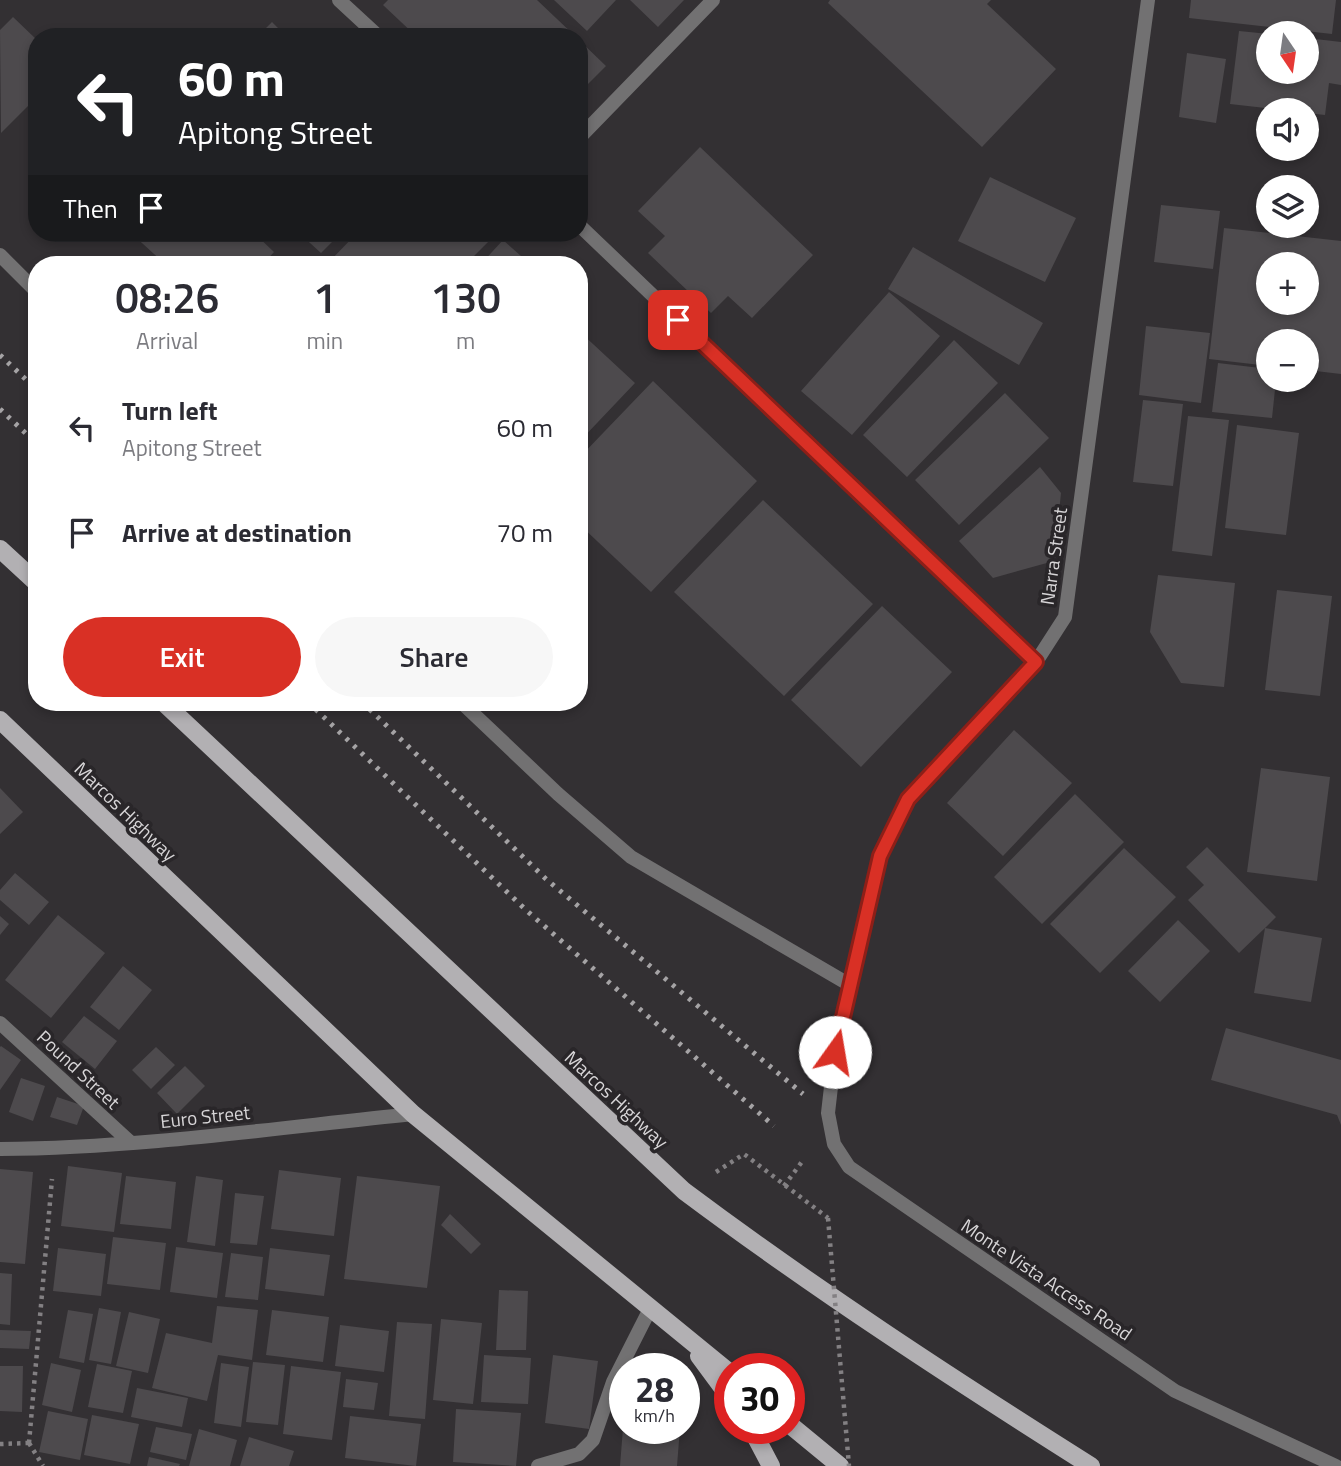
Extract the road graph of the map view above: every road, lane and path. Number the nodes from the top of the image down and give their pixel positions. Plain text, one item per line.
1 (339, 0) edge
2 (713, 0) edge
3 (1148, 0) edge
4 (369, 28) edge
5 (588, 129) edge
6 (588, 234) edge
7 (0, 255) edge
8 (28, 283) edge
9 (0, 549) edge
10 (28, 575) edge
11 (1036, 662) junction
12 (173, 711) edge
13 (470, 711) edge
14 (0, 720) edge
15 (850, 985) junction
16 (0, 1023) edge
17 (835, 1052) joint
18 (413, 1114) junction
19 (131, 1143) junction
20 (0, 1149) edge
21 (54, 1149) junction
22 (744, 1154) dead end
23 (651, 1307) junction
24 (680, 1331) junction
25 (714, 1360) edge
26 (714, 1377) edge
27 (805, 1437) edge
28 (29, 1443) junction
29 (0, 1444) edge
30 (759, 1444) edge
31 (43, 1466) edge
32 (538, 1466) edge
33 (771, 1466) edge
34 (840, 1466) edge
35 (849, 1466) edge
36 (1091, 1466) edge
37 (1336, 1466) edge

1 - 4 street
2 - 5 street
3 - 11 street, Narra Street
6 - 11 street
7 - 8 street
9 - 10 main road
11 - 15 street, Narra Street
12 - 36 main road, Marcos Highway
13 - 15 street
14 - 18 main road, Marcos Highway
15 - 17 street, Narra Street
16 - 19 street, Pound Street
17 - 37 street, Monte Vista Access Road, bridge
18 - 19 street, Euro Street
18 - 23 main road, Marcos Highway
19 - 21 street, Euro Street
20 - 21 street, Euro Street
21 - 28 path
22 - 35 path, bridge
23 - 24 main road, Marcos Highway
23 - 32 street
24 - 25 main road, Marcos Highway
24 - 26 main road
27 - 34 main road
28 - 29 path
28 - 31 path
30 - 33 main road

